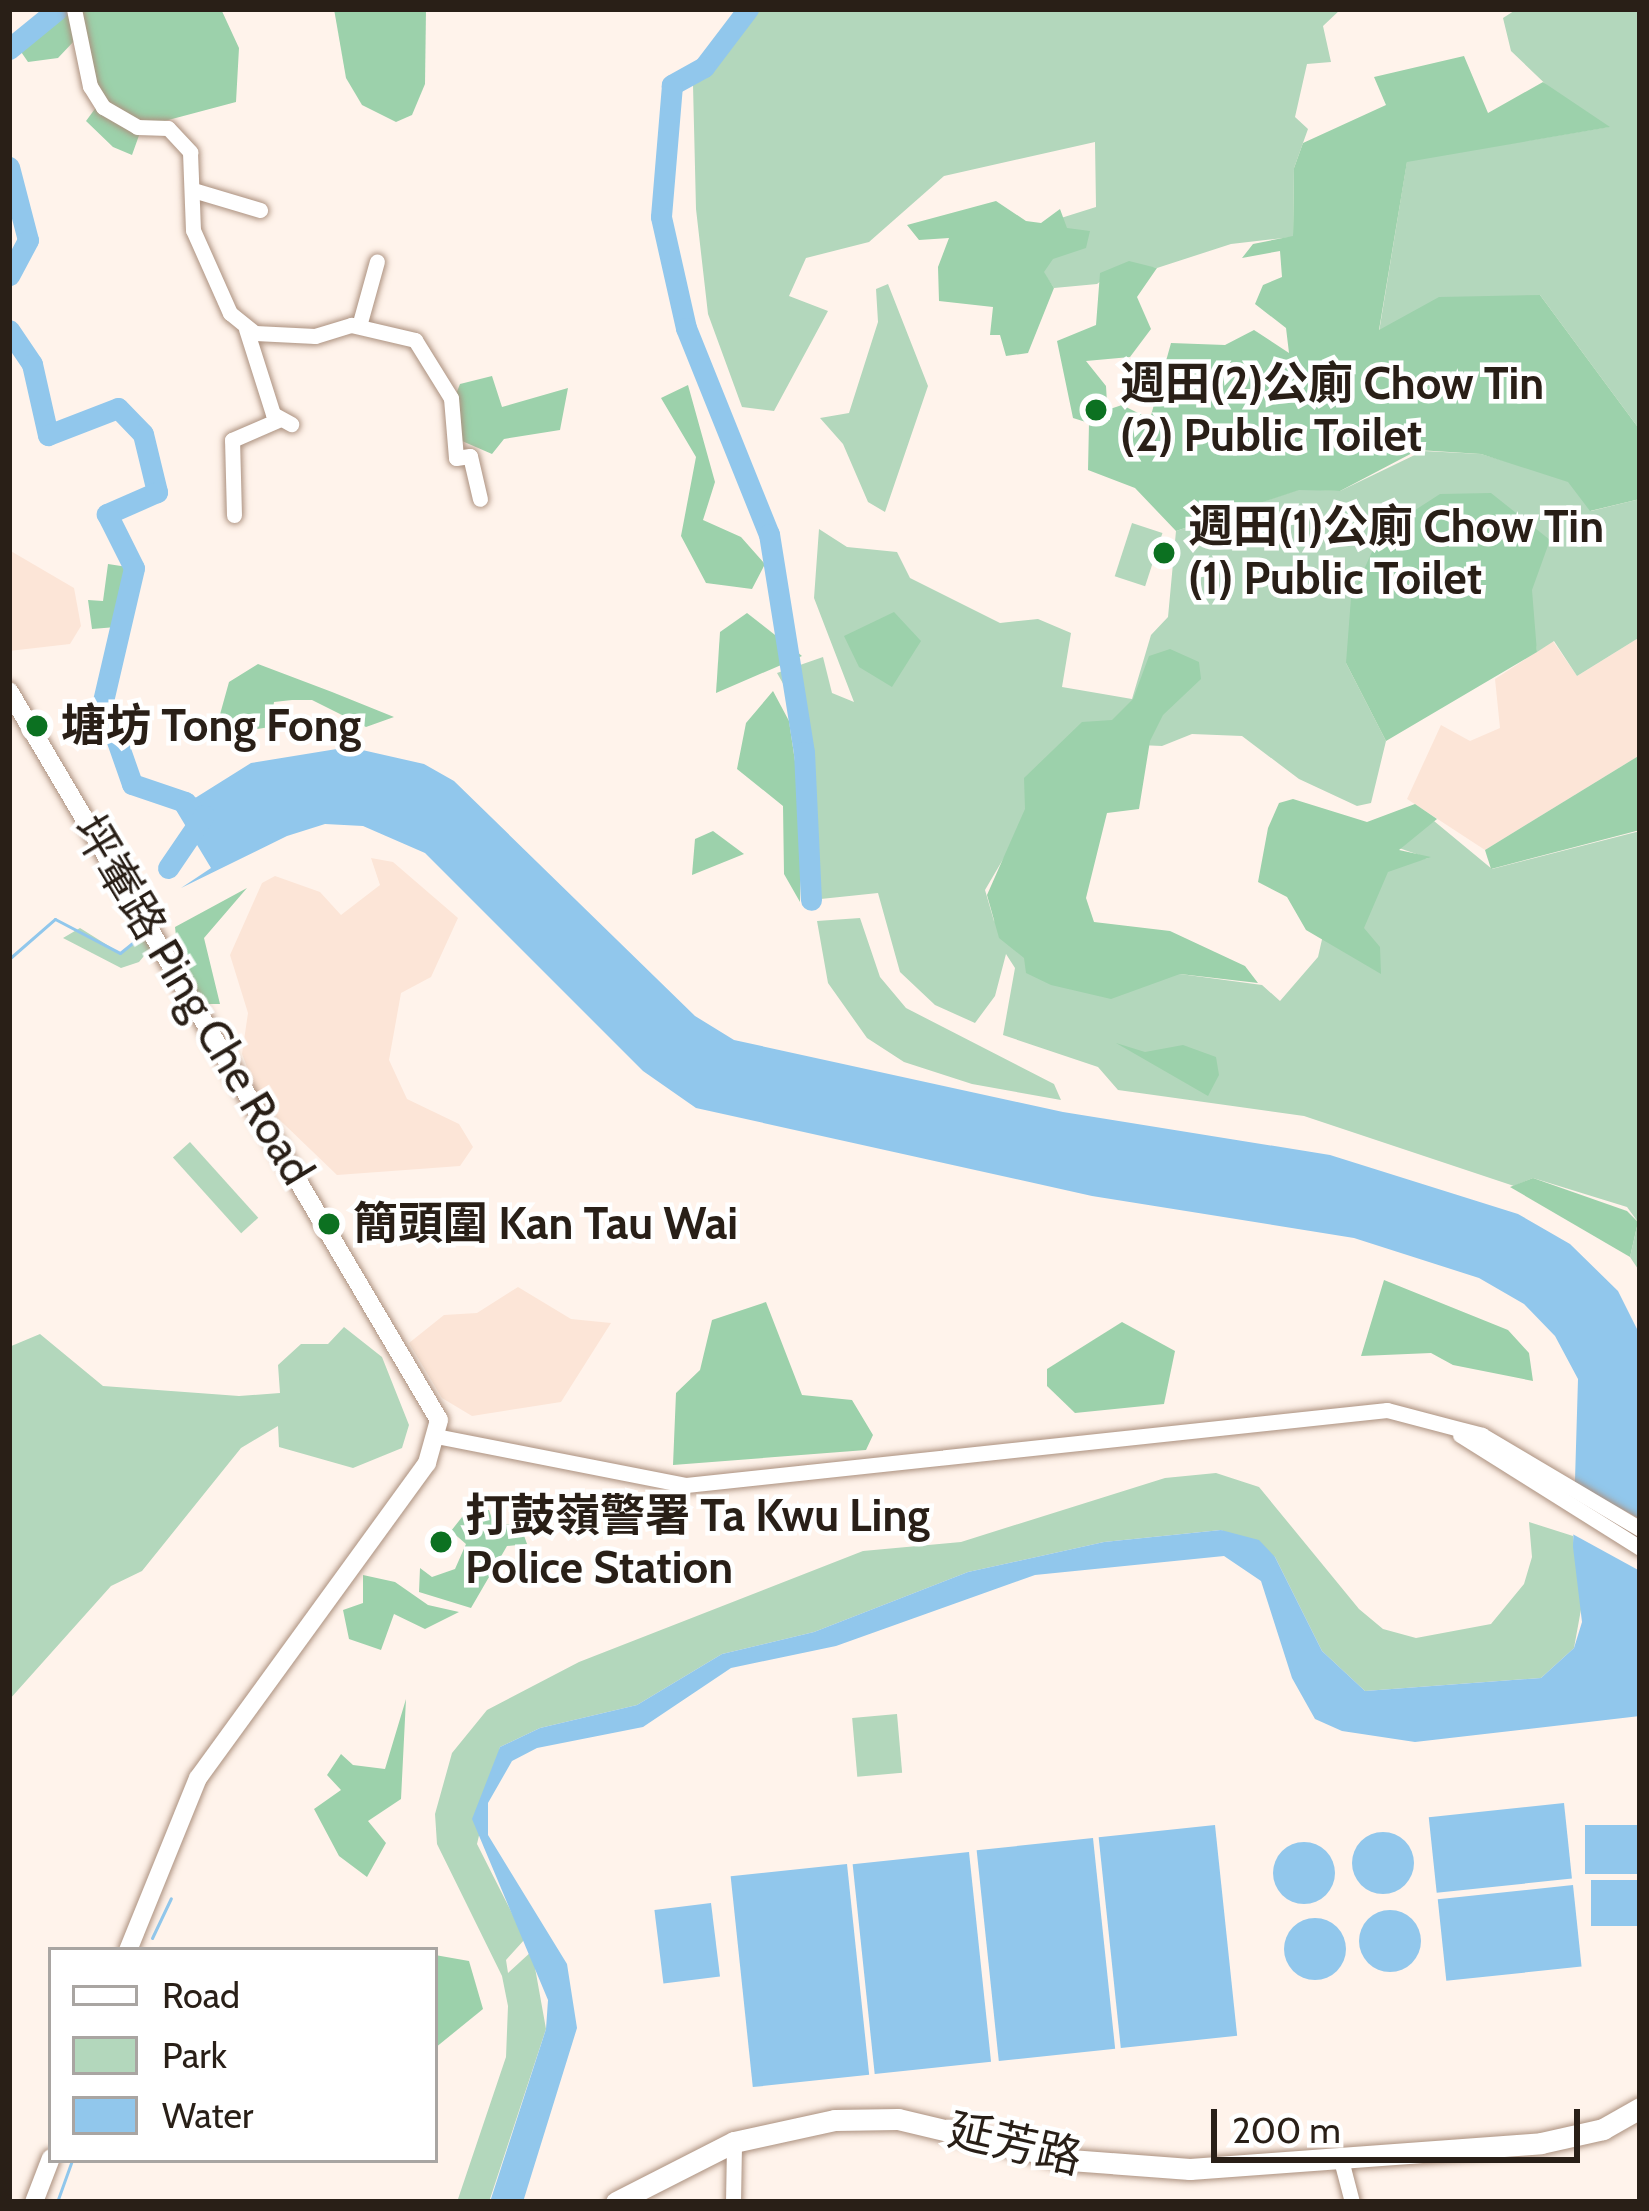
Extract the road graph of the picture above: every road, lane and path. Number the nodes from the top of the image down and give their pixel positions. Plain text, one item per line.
1 (74, 9) edge
2 (193, 190) junction
3 (260, 210) dead end
4 (377, 261) dead end
5 (359, 326) junction
6 (246, 329) junction
7 (480, 499) dead end
8 (234, 515) dead end
9 (9, 691) edge
10 (441, 1437) junction
11 (1565, 1496) junction
12 (1640, 1529) edge
13 (1640, 1548) edge
14 (129, 1947) edge
15 (1640, 2108) edge
16 (734, 2142) junction
17 (1341, 2160) junction
18 (49, 2163) edge
19 (34, 2202) edge
20 (616, 2202) edge
21 (733, 2202) edge
22 (1352, 2202) edge

1 - 2 street
2 - 3 street
2 - 6 street
4 - 5 street
5 - 6 street
5 - 7 street
6 - 8 street
9 - 10 street, 坪輋路 Ping Che Road
10 - 11 street
10 - 14 street
11 - 12 street
11 - 13 street
15 - 17 main road, 延芳路
16 - 17 main road, 延芳路
16 - 20 main road, 延芳路
16 - 21 street
17 - 22 street
18 - 19 street

